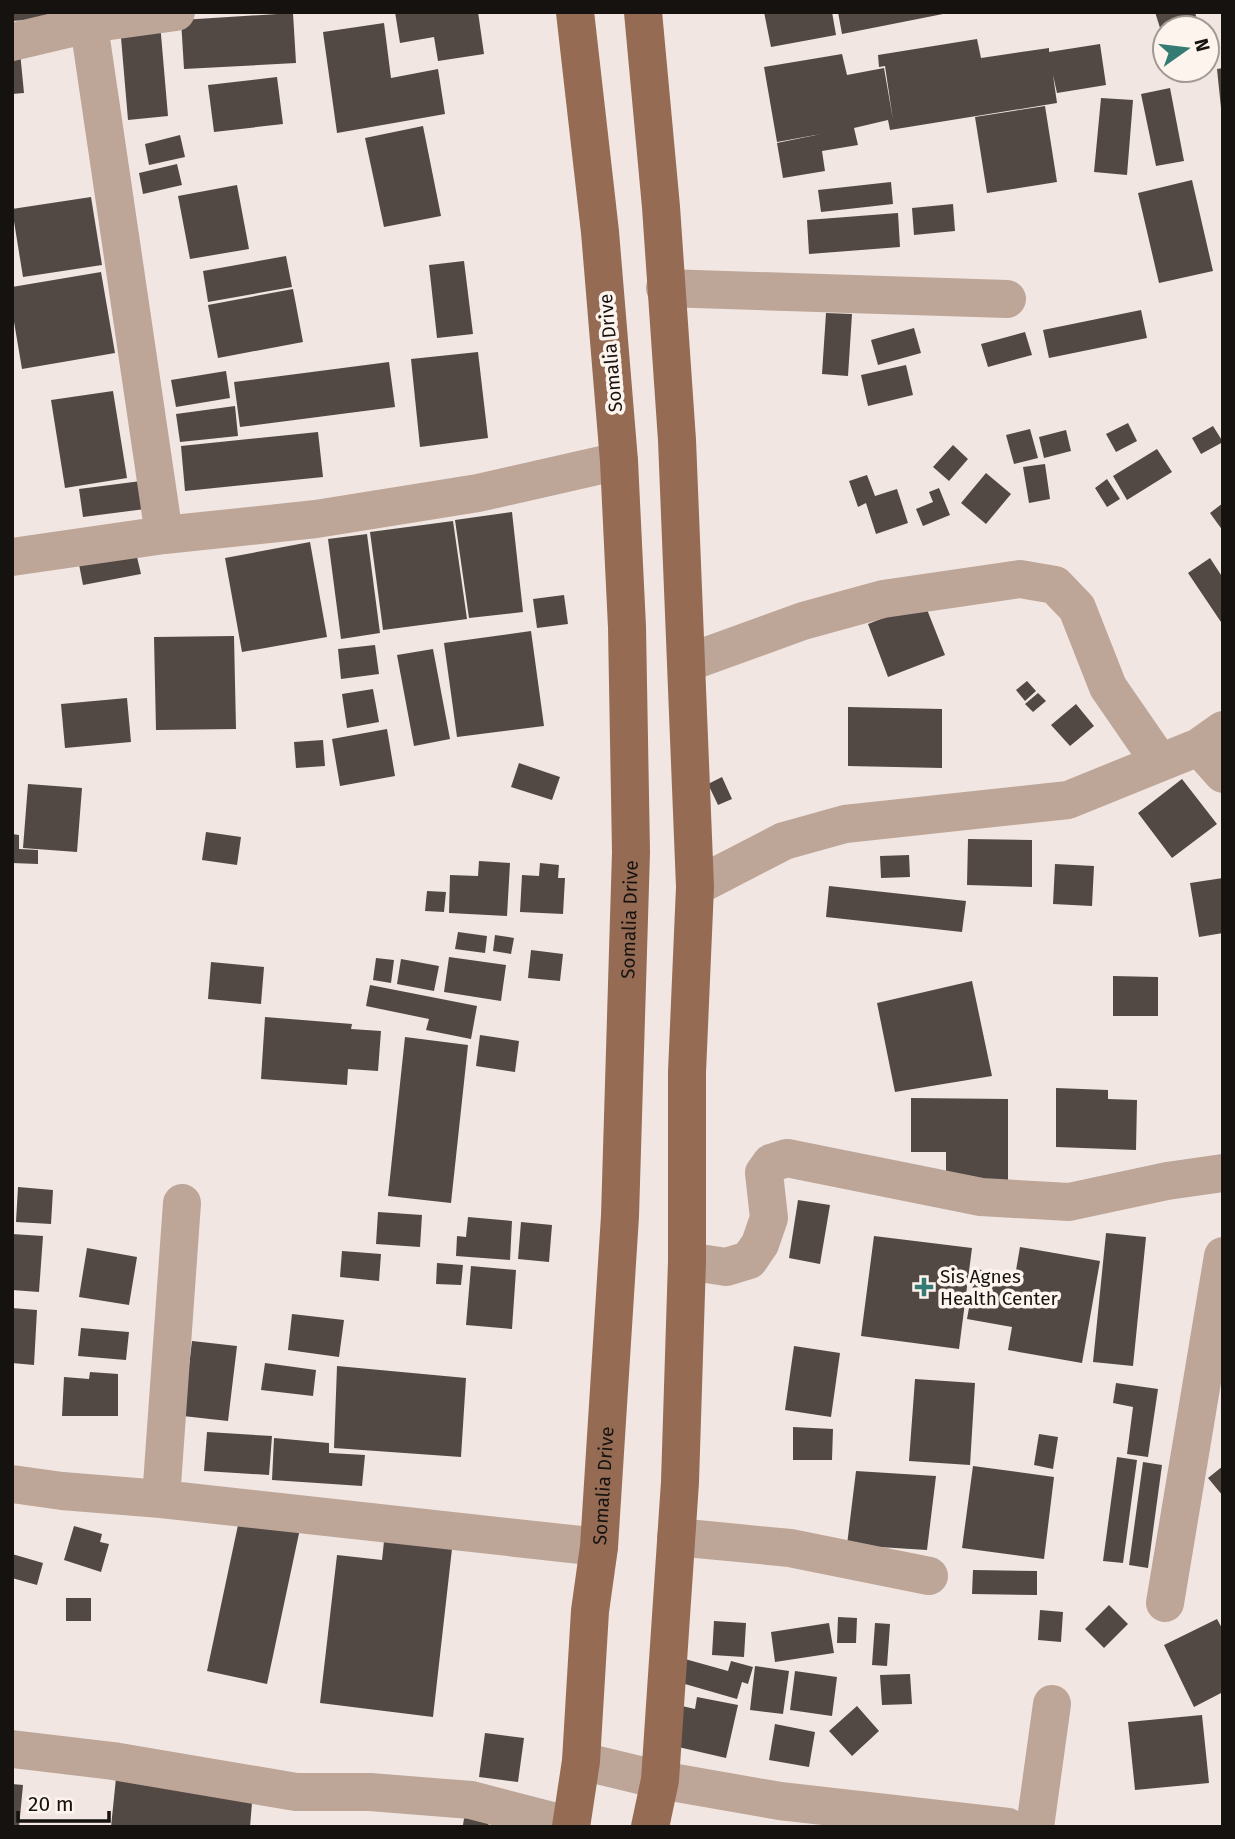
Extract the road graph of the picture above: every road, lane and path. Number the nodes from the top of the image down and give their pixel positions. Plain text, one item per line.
1 (176, 12) edge
2 (575, 12) edge
3 (643, 12) edge
4 (88, 18) edge
5 (12, 42) edge
6 (665, 288) junction
7 (1007, 299) dead end
8 (619, 461) junction
9 (164, 535) junction
10 (12, 557) edge
11 (687, 663) junction
12 (1215, 751) edge
13 (1159, 761) junction
14 (695, 887) junction
15 (1223, 1172) edge
16 (182, 1203) dead end
17 (1223, 1256) edge
18 (687, 1261) junction
19 (12, 1484) edge
20 (161, 1499) junction
21 (677, 1538) junction
22 (598, 1547) junction
23 (929, 1576) dead end
24 (1165, 1603) dead end
25 (1052, 1704) dead end
26 (12, 1749) edge
27 (581, 1761) junction
28 (660, 1780) junction
29 (571, 1827) edge
30 (650, 1827) edge
31 (1007, 1827) edge
32 (1035, 1827) edge

1 - 4 street
2 - 8 main road, Somalia Drive
3 - 6 main road
4 - 5 street
4 - 9 street
6 - 7 street
6 - 11 main road
8 - 9 street
8 - 22 main road, Somalia Drive
9 - 10 street
11 - 13 street
11 - 14 main road
12 - 13 street
13 - 14 street
14 - 18 main road
15 - 18 street
16 - 20 street
17 - 24 street
18 - 21 main road
19 - 20 street
20 - 22 street
21 - 23 street
21 - 28 main road
22 - 27 main road, Somalia Drive
25 - 32 street
26 - 29 street
27 - 28 street
27 - 29 main road, Somalia Drive
28 - 30 main road
28 - 31 street

